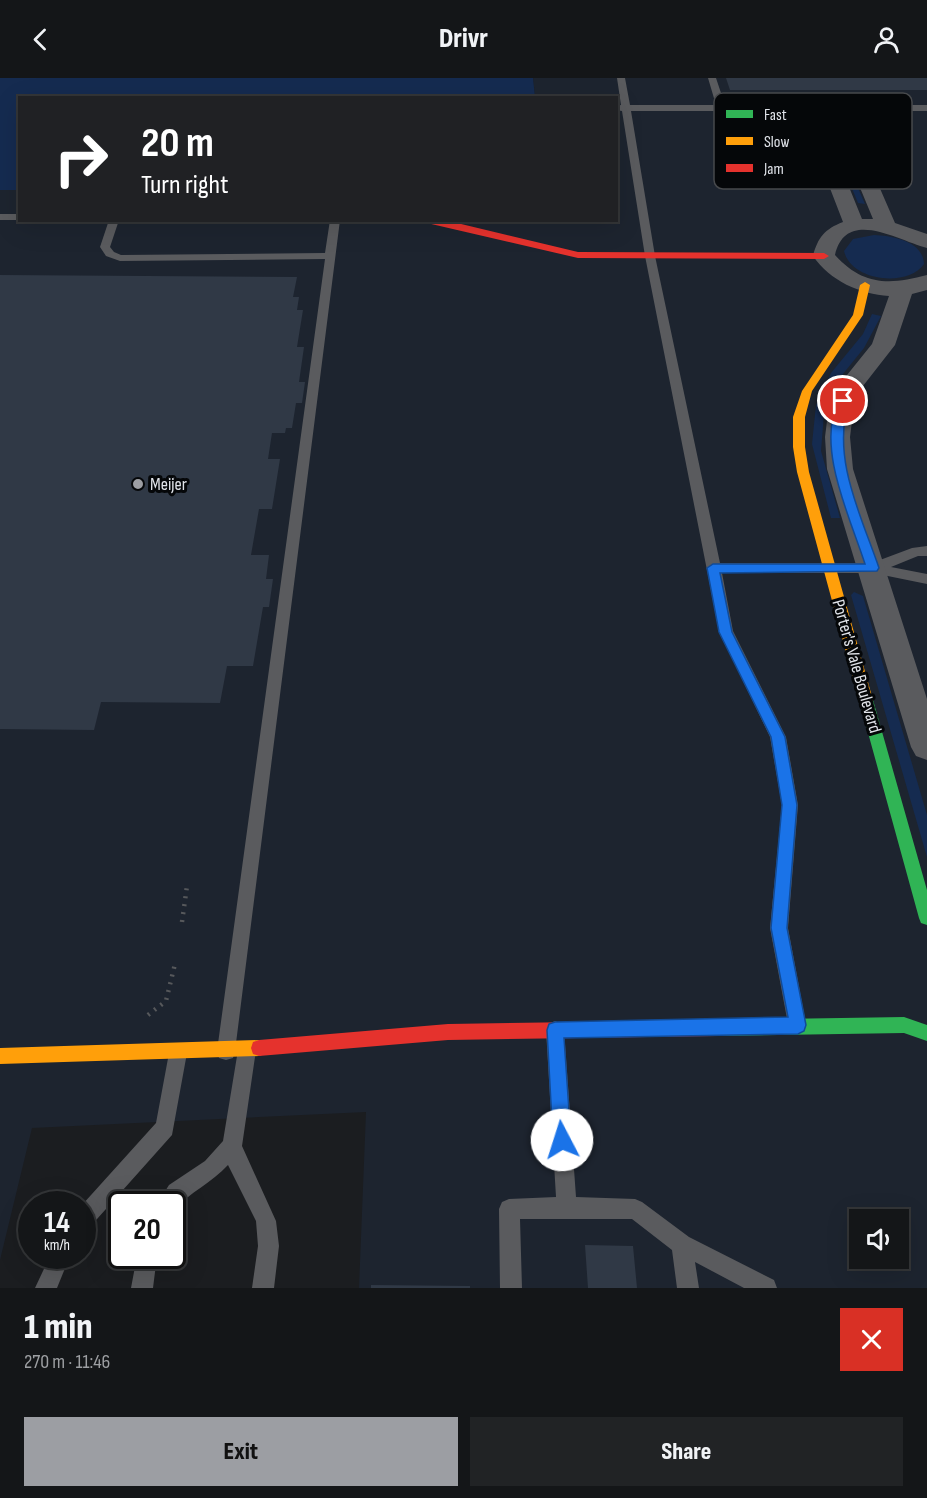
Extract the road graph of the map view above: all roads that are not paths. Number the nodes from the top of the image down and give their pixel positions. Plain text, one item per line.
1 (621, 78) edge
2 (712, 78) edge
3 (716, 93) edge
4 (621, 108) edge
5 (714, 108) edge
6 (840, 189) edge
7 (870, 189) edge
8 (0, 217) edge
9 (18, 217) edge
10 (113, 222) edge
11 (335, 222) edge
12 (431, 222) edge
13 (855, 226) junction
14 (886, 226) junction
15 (927, 242) edge
16 (330, 255) junction
17 (650, 256) junction
18 (824, 256) junction
19 (927, 282) edge
20 (865, 285) junction
21 (902, 288) junction
22 (927, 551) edge
23 (713, 568) junction
24 (830, 568) junction
25 (873, 568) junction
26 (927, 579) edge
27 (927, 747) edge
28 (927, 918) edge
29 (798, 1025) junction
30 (555, 1030) junction
31 (927, 1033) edge
32 (248, 1049) junction
33 (226, 1051) junction
34 (178, 1053) junction
35 (0, 1056) edge
36 (232, 1146) junction
37 (178, 1191) edge
38 (96, 1205) edge
39 (567, 1207) junction
40 (682, 1244) junction
41 (54, 1269) edge
42 (145, 1269) edge
43 (46, 1288) edge
44 (142, 1288) edge
45 (263, 1288) edge
46 (511, 1288) edge
47 (688, 1288) edge
48 (766, 1288) edge

1 - 4 lane
2 - 3 lane
4 - 5 lane
4 - 17 lane
6 - 13 street
7 - 14 street
8 - 9 lane
10 - 16 lane
11 - 16 lane
12 - 17 street
13 - 14 street
13 - 18 street
14 - 15 street
16 - 33 lane
17 - 18 street
17 - 23 lane
18 - 20 street
19 - 21 street
20 - 21 street
20 - 24 street, Porter's Vale Boulevard
21 - 25 street
22 - 25 lane
23 - 24 lane
23 - 29 lane
24 - 25 lane
24 - 28 street, Porter's Vale Boulevard
25 - 26 lane
25 - 27 street
29 - 30 street
29 - 31 street
30 - 32 street
30 - 39 lane
32 - 33 street
32 - 36 lane
33 - 34 street
34 - 35 street
34 - 38 lane
36 - 37 lane
36 - 45 lane
39 - 40 lane
39 - 46 lane
40 - 47 lane
40 - 48 lane
41 - 43 lane
42 - 44 lane

